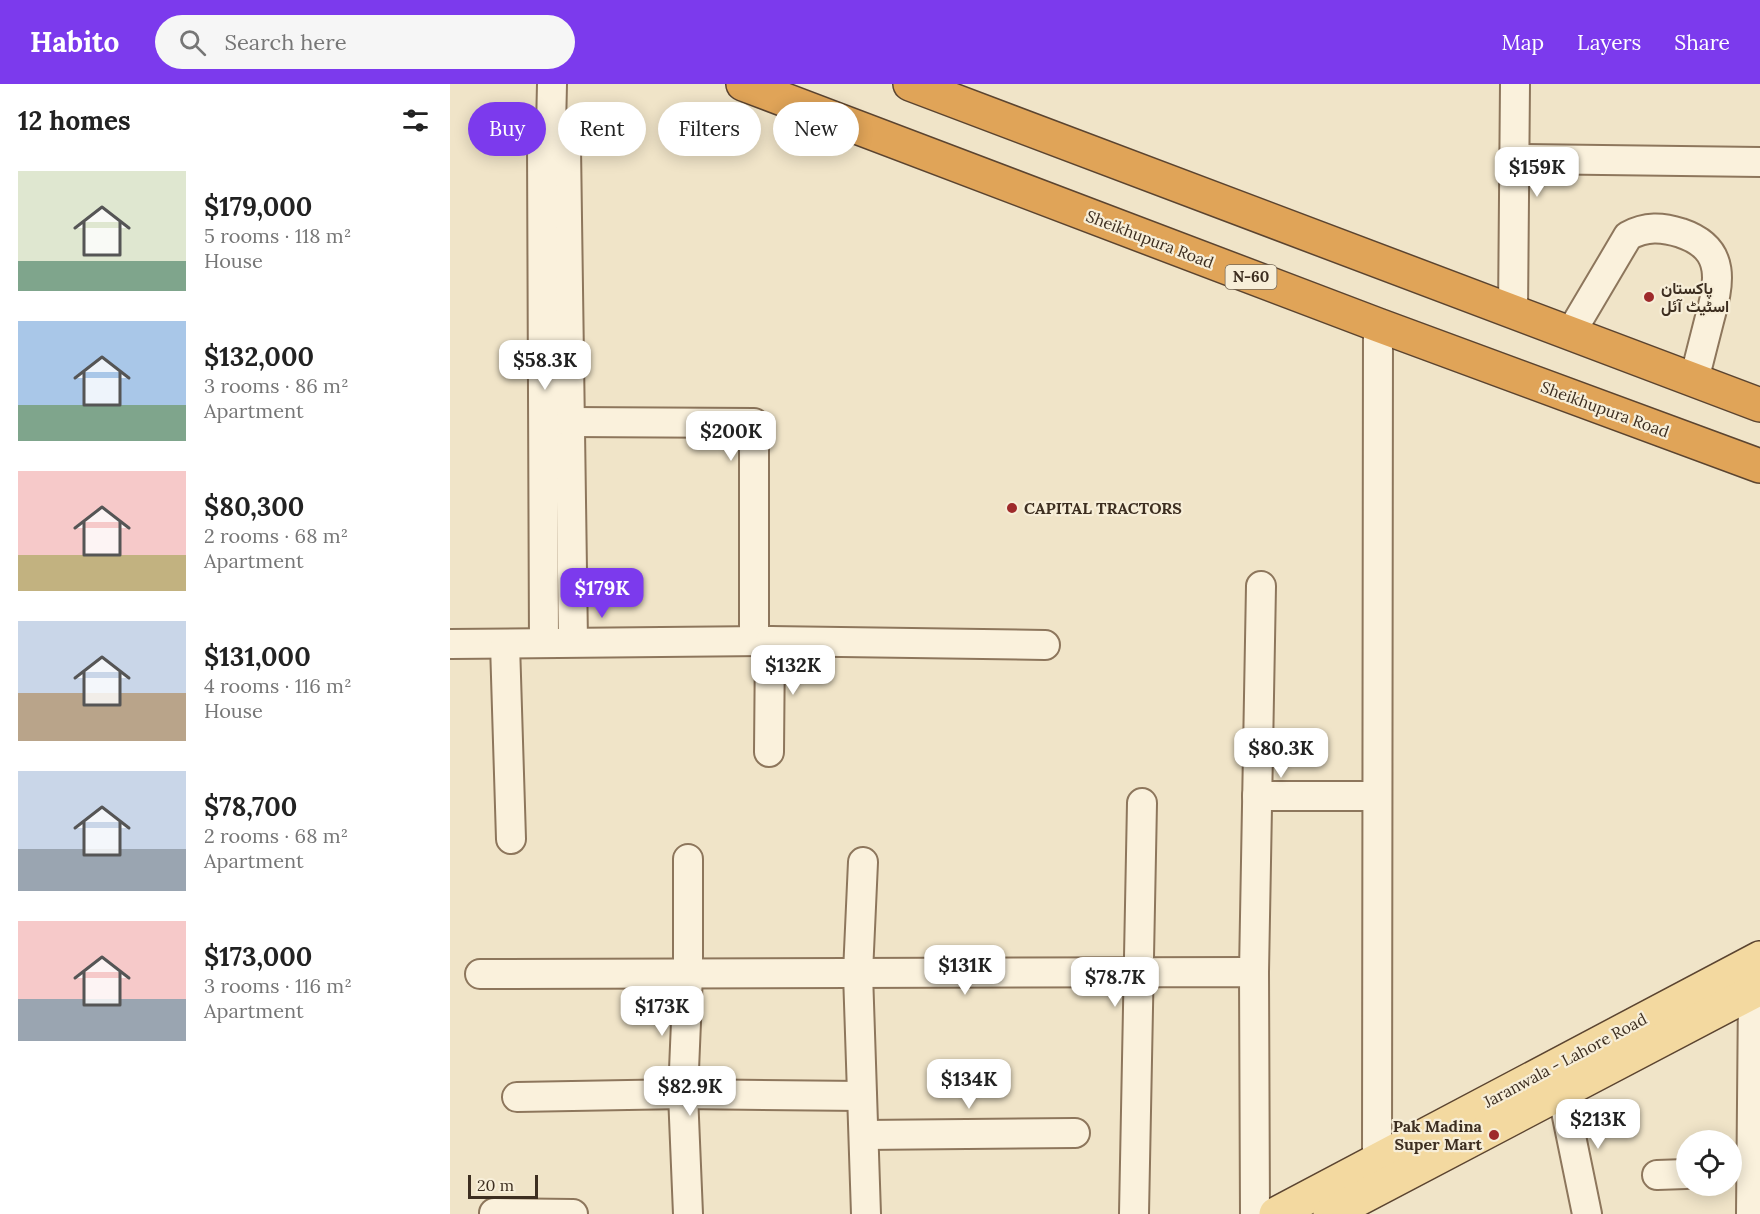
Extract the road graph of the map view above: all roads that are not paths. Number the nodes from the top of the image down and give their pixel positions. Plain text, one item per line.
1 (552, 84) edge
2 (743, 84) edge
3 (910, 84) edge
4 (1515, 84) edge
5 (940, 90) edge
6 (1514, 159) junction
7 (1760, 162) edge
8 (1513, 312) junction
9 (555, 322) junction
10 (1378, 325) junction
11 (1570, 334) junction
12 (1694, 380) junction
13 (1760, 405) edge
14 (569, 422) junction
15 (1760, 466) edge
16 (557, 479) junction
17 (1261, 586) dead end
18 (762, 641) junction
19 (573, 642) junction
20 (544, 643) junction
21 (450, 644) edge
22 (505, 644) junction
23 (1045, 645) dead end
24 (769, 752) dead end
25 (1257, 796) junction
26 (1377, 796) junction
27 (1142, 803) dead end
28 (511, 839) dead end
29 (688, 859) dead end
30 (863, 862) dead end
31 (1760, 958) edge
32 (1139, 972) junction
33 (1254, 972) junction
34 (858, 973) junction
35 (480, 974) dead end
36 (688, 974) junction
37 (1756, 990) edge
38 (1655, 1027) junction
39 (1562, 1092) junction
40 (683, 1094) junction
41 (862, 1096) junction
42 (517, 1097) dead end
43 (1075, 1132) dead end
44 (864, 1135) junction
45 (1377, 1161) junction
46 (1747, 1170) edge
47 (1676, 1174) edge
48 (1657, 1175) dead end
49 (1341, 1199) edge
50 (494, 1213) edge
51 (573, 1214) edge
52 (688, 1214) edge
53 (866, 1214) edge
54 (1134, 1214) edge
55 (1255, 1214) edge
56 (1276, 1214) edge
57 (1587, 1214) edge
58 (1751, 1214) edge

1 - 9 street
2 - 10 highway, Sheikhupura Road / N-60
3 - 5 highway
4 - 6 street
5 - 8 highway
6 - 7 street
6 - 8 street
8 - 11 highway
9 - 14 street
9 - 16 street
10 - 15 highway, Sheikhupura Road / N-60
10 - 26 street
11 - 12 highway
11 - 12 street
12 - 13 highway
14 - 16 street
14 - 18 street
16 - 19 street
16 - 20 street
17 - 25 street
18 - 19 street
18 - 23 street
18 - 24 street
19 - 20 street
20 - 22 street
21 - 22 street
22 - 28 street
25 - 26 street
25 - 33 street
26 - 45 street
27 - 32 street
29 - 36 street
30 - 34 street
31 - 38 main road, Jaranwala - Lahore Road
32 - 33 street
32 - 34 street
32 - 54 street
33 - 55 street
34 - 36 street
34 - 41 street
35 - 36 street
36 - 40 street
37 - 38 main road, Jaranwala - Lahore Road
37 - 46 street
38 - 39 main road, Jaranwala - Lahore Road
38 - 45 main road, Jaranwala - Lahore Road
39 - 49 main road, Jaranwala - Lahore Road
39 - 57 street
40 - 41 street
40 - 42 street
40 - 52 street
41 - 44 street
43 - 44 street
44 - 53 street
45 - 49 main road, Jaranwala - Lahore Road
46 - 58 street
47 - 48 street
49 - 56 main road, Jaranwala - Lahore Road
50 - 51 street

